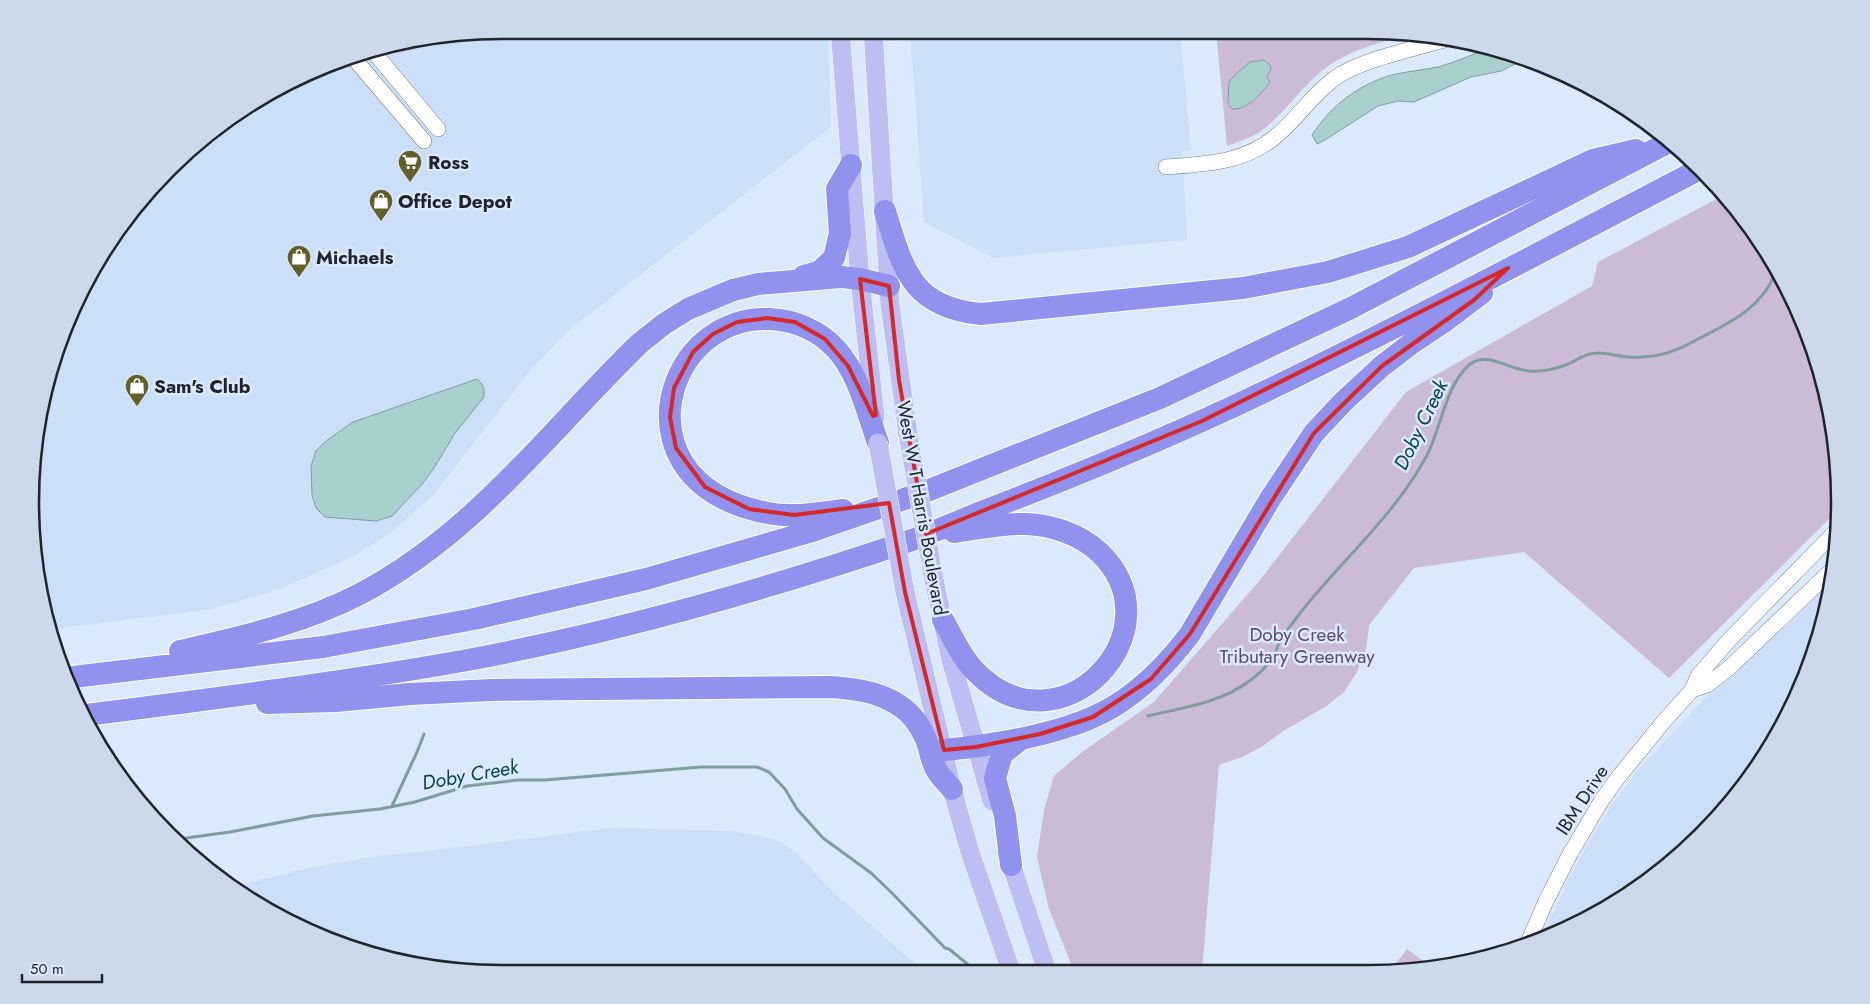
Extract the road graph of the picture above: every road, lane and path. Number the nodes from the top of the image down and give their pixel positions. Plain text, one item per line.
1 (841, 39) edge
2 (874, 39) edge
3 (1432, 44) edge
4 (377, 56) edge
5 (358, 62) edge
6 (438, 128) dead end
7 (424, 141) dead end
8 (1661, 143) edge
9 (1663, 145) edge
10 (851, 166) junction
11 (1166, 167) dead end
12 (1694, 172) edge
13 (885, 211) junction
14 (1508, 268) junction
15 (860, 279) junction
16 (786, 282) junction
17 (888, 286) junction
18 (878, 443) junction
19 (877, 507) junction
20 (916, 538) junction
21 (1829, 538) edge
22 (1824, 577) edge
23 (943, 620) junction
24 (73, 675) edge
25 (73, 676) edge
26 (1692, 690) junction
27 (149, 707) junction
28 (91, 714) edge
29 (1022, 738) junction
30 (976, 747) junction
31 (944, 750) junction
32 (952, 790) junction
33 (1011, 865) junction
34 (1531, 935) edge
35 (1009, 965) edge
36 (1045, 965) edge

1 - 10 main road, West W T Harris Boulevard
2 - 13 main road, West W T Harris Boulevard
3 - 11 street
4 - 6 street
5 - 7 street
8 - 13 highway
9 - 19 highway
10 - 15 main road, West W T Harris Boulevard
10 - 16 highway
12 - 14 highway
13 - 17 main road, West W T Harris Boulevard
14 - 20 highway
14 - 29 highway
15 - 16 highway
15 - 17 highway
15 - 18 main road, West W T Harris Boulevard
16 - 24 highway
17 - 23 main road, West W T Harris Boulevard, bridge
18 - 19 highway
18 - 31 main road, West W T Harris Boulevard, bridge
19 - 25 highway
20 - 23 highway
20 - 27 highway
21 - 26 street, IBM Drive
22 - 26 street, IBM Drive
23 - 30 main road, West W T Harris Boulevard
26 - 34 street, IBM Drive
27 - 28 highway
27 - 32 highway
29 - 30 highway
29 - 33 highway
30 - 31 highway
30 - 33 main road, West W T Harris Boulevard
31 - 32 main road, West W T Harris Boulevard
32 - 35 main road, West W T Harris Boulevard
33 - 36 main road, West W T Harris Boulevard

